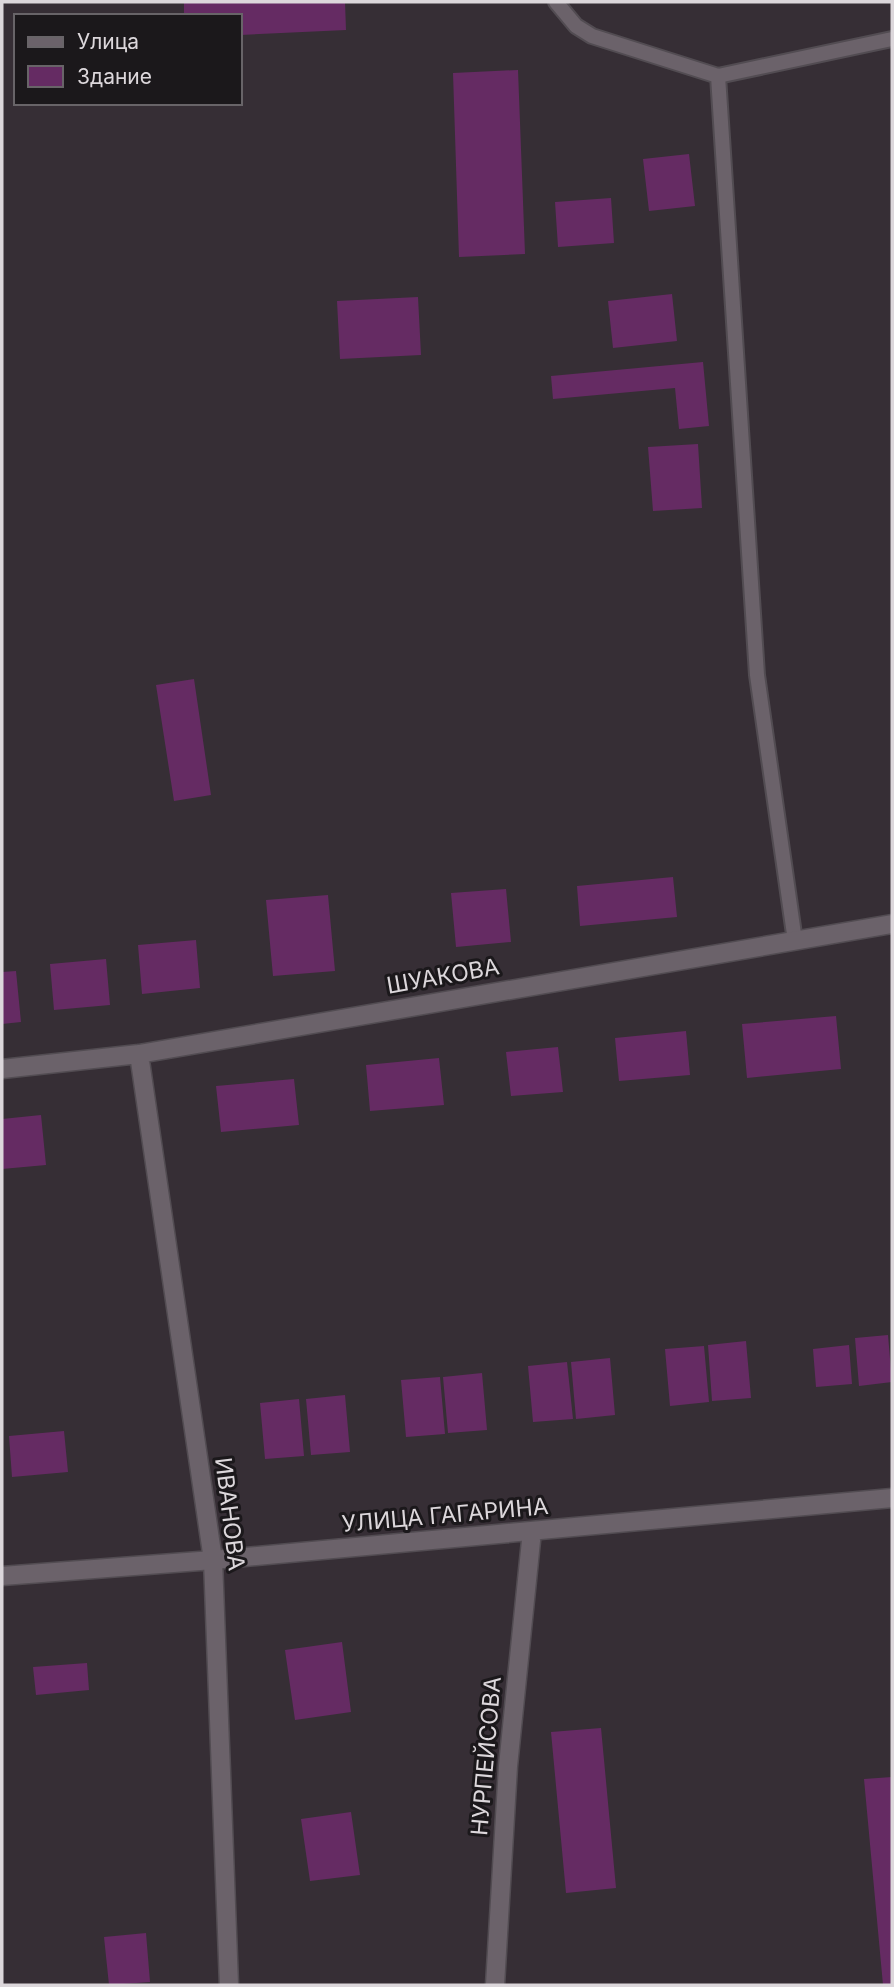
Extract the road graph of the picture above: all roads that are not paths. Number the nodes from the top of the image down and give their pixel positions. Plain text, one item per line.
1 (556, 2) edge
2 (892, 38) edge
3 (718, 76) junction
4 (892, 924) edge
5 (795, 941) junction
6 (139, 1054) junction
7 (2, 1069) edge
8 (892, 1498) edge
9 (531, 1531) junction
10 (213, 1560) junction
11 (2, 1576) edge
12 (229, 1985) edge
13 (495, 1985) edge

1 - 3 lane
2 - 3 lane
3 - 5 lane
4 - 5 street, ШУАКОВА
5 - 6 street, ШУАКОВА
6 - 7 street, ШУАКОВА
6 - 10 street, ИВАНОВА
8 - 9 street, УЛИЦА ГАГАРИНА
9 - 10 street, УЛИЦА ГАГАРИНА
9 - 13 street, НУРПЕЙСОВА
10 - 11 street, УЛИЦА ГАГАРИНА
10 - 12 street, ИВАНОВА

